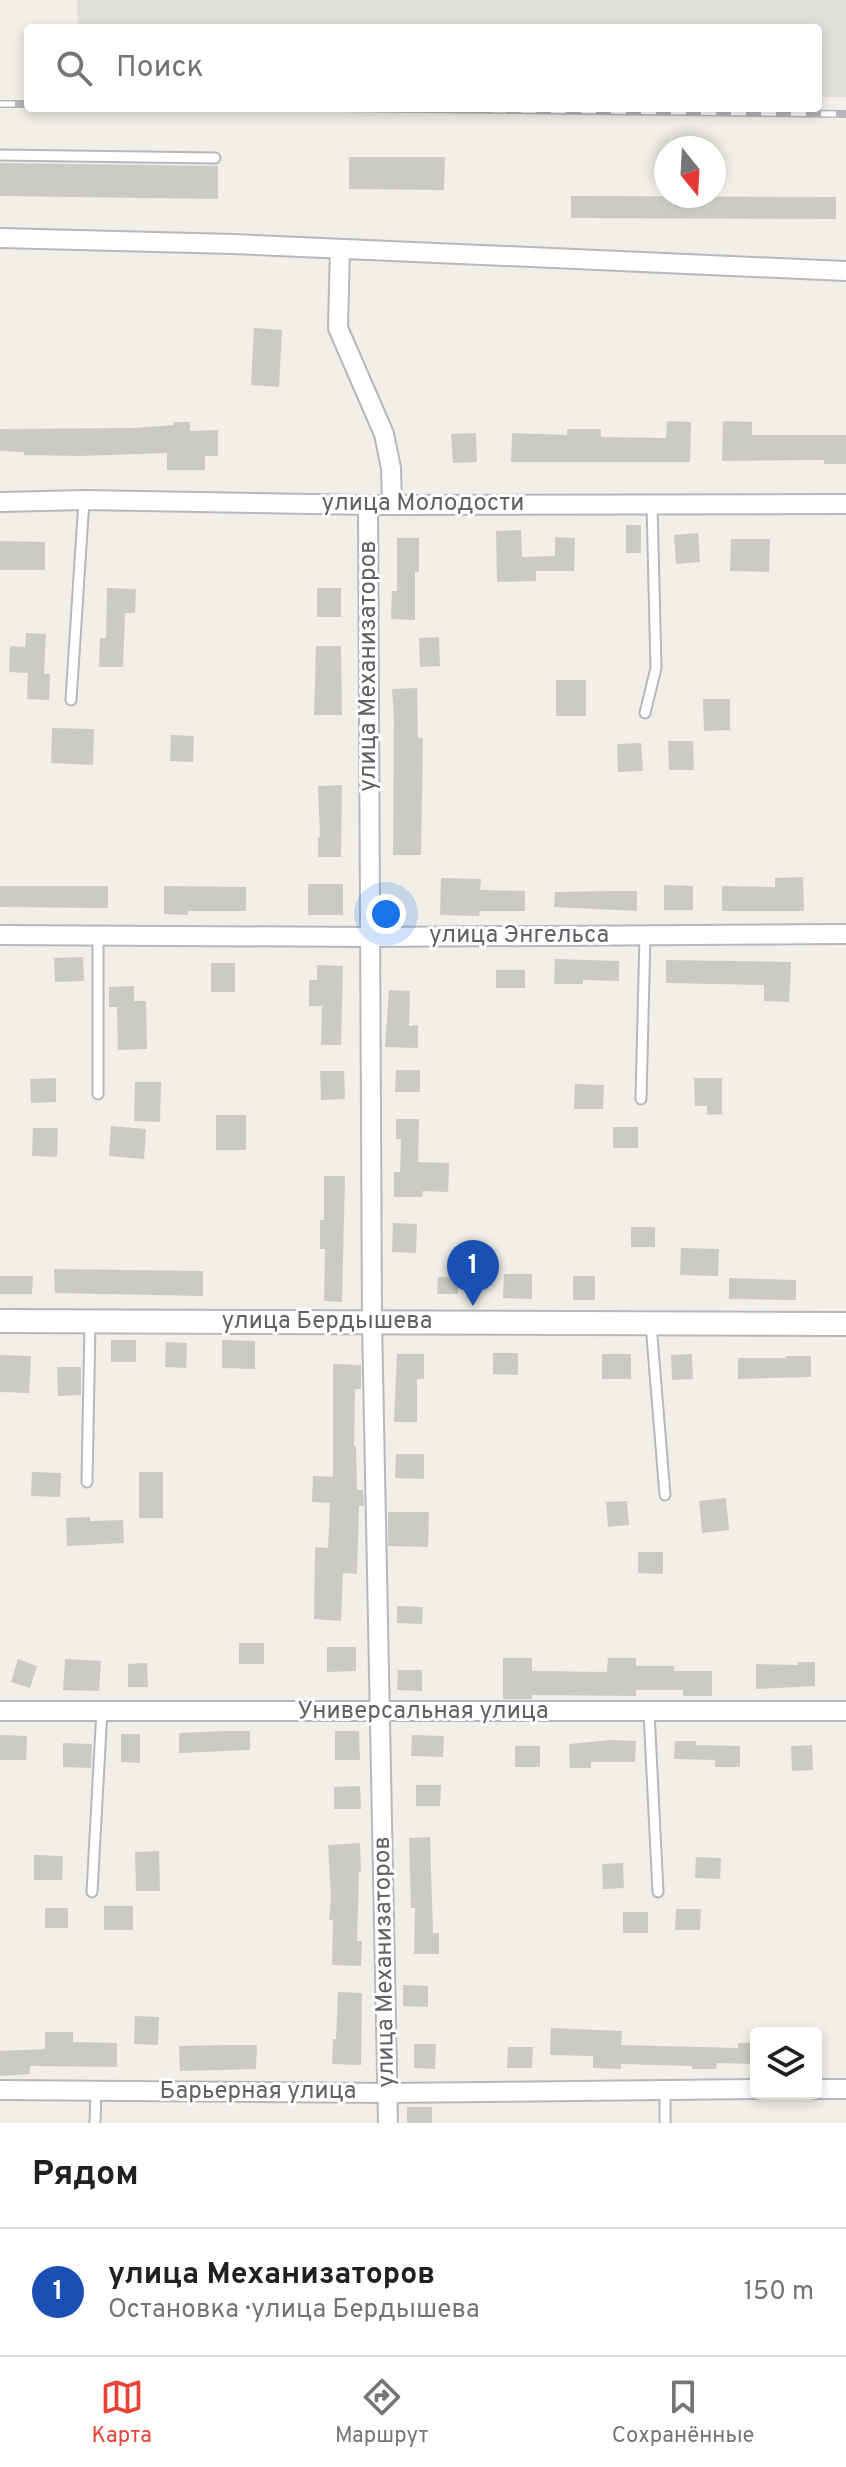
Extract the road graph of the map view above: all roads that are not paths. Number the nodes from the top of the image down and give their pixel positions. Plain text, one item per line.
1 (0, 155) edge
2 (215, 158) dead end
3 (0, 238) edge
4 (340, 249) junction
5 (846, 271) edge
6 (84, 500) junction
7 (0, 502) edge
8 (392, 504) junction
9 (652, 504) junction
10 (846, 504) edge
11 (368, 505) junction
12 (71, 700) dead end
13 (645, 713) dead end
14 (846, 934) edge
15 (0, 935) edge
16 (98, 935) junction
17 (645, 935) junction
18 (370, 937) junction
19 (98, 1094) dead end
20 (641, 1099) dead end
21 (91, 1320) junction
22 (0, 1321) edge
23 (372, 1322) junction
24 (651, 1324) junction
25 (846, 1324) edge
26 (87, 1482) dead end
27 (665, 1495) dead end
28 (102, 1710) junction
29 (0, 1711) edge
30 (846, 1711) edge
31 (381, 1712) junction
32 (649, 1712) junction
33 (92, 1892) dead end
34 (658, 1892) dead end
35 (750, 2089) edge
36 (822, 2089) edge
37 (846, 2089) edge
38 (0, 2090) edge
39 (665, 2090) junction
40 (96, 2091) junction
41 (388, 2093) junction
42 (95, 2123) edge
43 (388, 2123) edge
44 (665, 2123) edge

1 - 2 lane
3 - 4 street
4 - 5 street
4 - 8 street
6 - 7 street, улица Молодости
6 - 11 street, улица Молодости
6 - 12 lane
8 - 9 street, улица Молодости
8 - 11 street, улица Молодости
9 - 10 street, улица Молодости
9 - 13 lane
11 - 18 street, улица Механизаторов
14 - 17 street, улица Энгельса
15 - 16 street, улица Энгельса
16 - 18 street, улица Энгельса
16 - 19 lane
17 - 18 street, улица Энгельса
17 - 20 lane
18 - 23 street, улица Механизаторов
21 - 22 street, улица Бердышева
21 - 23 street, улица Бердышева
21 - 26 lane
23 - 24 street, улица Бердышева
23 - 31 street, улица Механизаторов
24 - 25 street, улица Бердышева
24 - 27 lane
28 - 29 street, Универсальная улица
28 - 31 street, Универсальная улица
28 - 33 lane
30 - 32 street, Универсальная улица
31 - 32 street, Универсальная улица
31 - 41 street, улица Механизаторов
32 - 34 lane
35 - 39 street, Барьерная улица
36 - 37 street
38 - 40 street, Барьерная улица
39 - 41 street, Барьерная улица
39 - 44 lane
40 - 41 street, Барьерная улица
40 - 42 lane
41 - 43 street, улица Механизаторов

